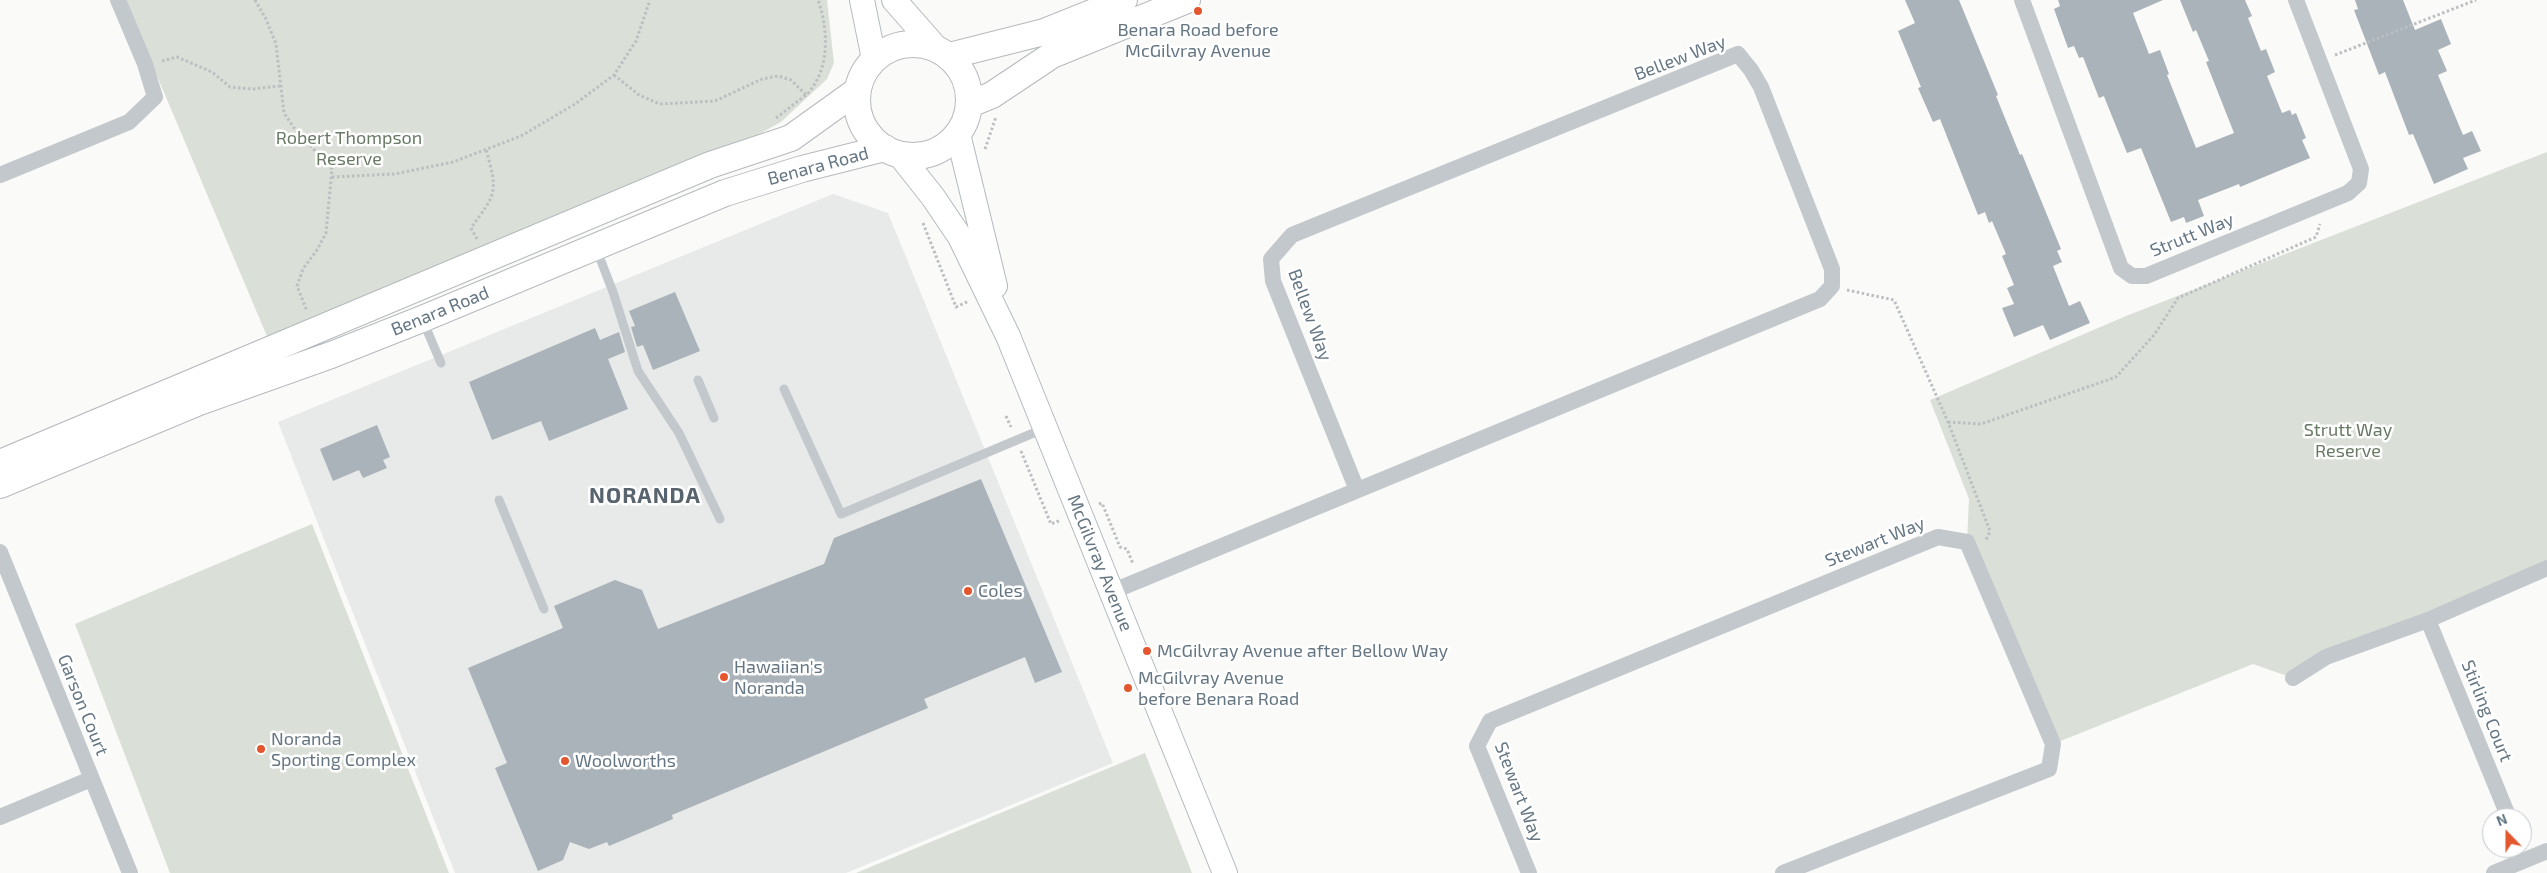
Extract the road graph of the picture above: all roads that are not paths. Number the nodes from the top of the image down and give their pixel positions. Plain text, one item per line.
1 (118, 0) edge
2 (862, 0) edge
3 (894, 0) edge
4 (1124, 0) edge
5 (1187, 0) edge
6 (2022, 0) edge
7 (2296, 0) edge
8 (943, 52) junction
9 (874, 59) junction
10 (858, 90) junction
11 (970, 104) junction
12 (958, 134) junction
13 (892, 151) junction
14 (0, 176) edge
15 (595, 247) junction
16 (422, 319) junction
17 (1008, 336) junction
18 (441, 363) dead end
19 (698, 380) dead end
20 (784, 389) dead end
21 (714, 418) dead end
22 (1046, 428) junction
23 (0, 463) edge
24 (0, 486) edge
25 (1357, 490) junction
26 (499, 500) dead end
27 (720, 519) dead end
28 (0, 552) edge
29 (2547, 568) edge
30 (1111, 592) junction
31 (544, 609) dead end
32 (2428, 620) junction
33 (2293, 678) dead end
34 (91, 779) junction
35 (2505, 808) edge
36 (0, 817) edge
37 (2547, 851) edge
38 (2532, 853) edge
39 (2517, 858) edge
40 (130, 873) edge
41 (1225, 873) edge
42 (1529, 873) edge
43 (1783, 873) edge
44 (2494, 873) edge

1 - 14 street
2 - 9 main road
3 - 8 main road
4 - 8 main road
5 - 11 main road
6 - 7 street, Strutt Way
8 - 9 main road
8 - 11 main road
9 - 10 main road
10 - 13 main road
10 - 23 main road, Benara Road
11 - 12 main road
12 - 13 main road
12 - 17 main road, McGilvray Avenue
13 - 15 main road, Benara Road
13 - 17 main road, McGilvray Avenue
15 - 16 main road, Benara Road
15 - 27 lane
16 - 18 lane
16 - 24 main road, Benara Road
17 - 22 main road, McGilvray Avenue
19 - 21 lane
20 - 22 lane
22 - 30 main road, McGilvray Avenue
25 - 25 street, Bellew Way
25 - 30 street
26 - 31 lane
28 - 34 street, Garson Court
29 - 32 street
30 - 41 main road, McGilvray Avenue
32 - 33 street
32 - 35 street, Stirling Court
34 - 36 street
34 - 40 street, Garson Court
37 - 38 street
39 - 44 street
42 - 43 street, Stewart Way

